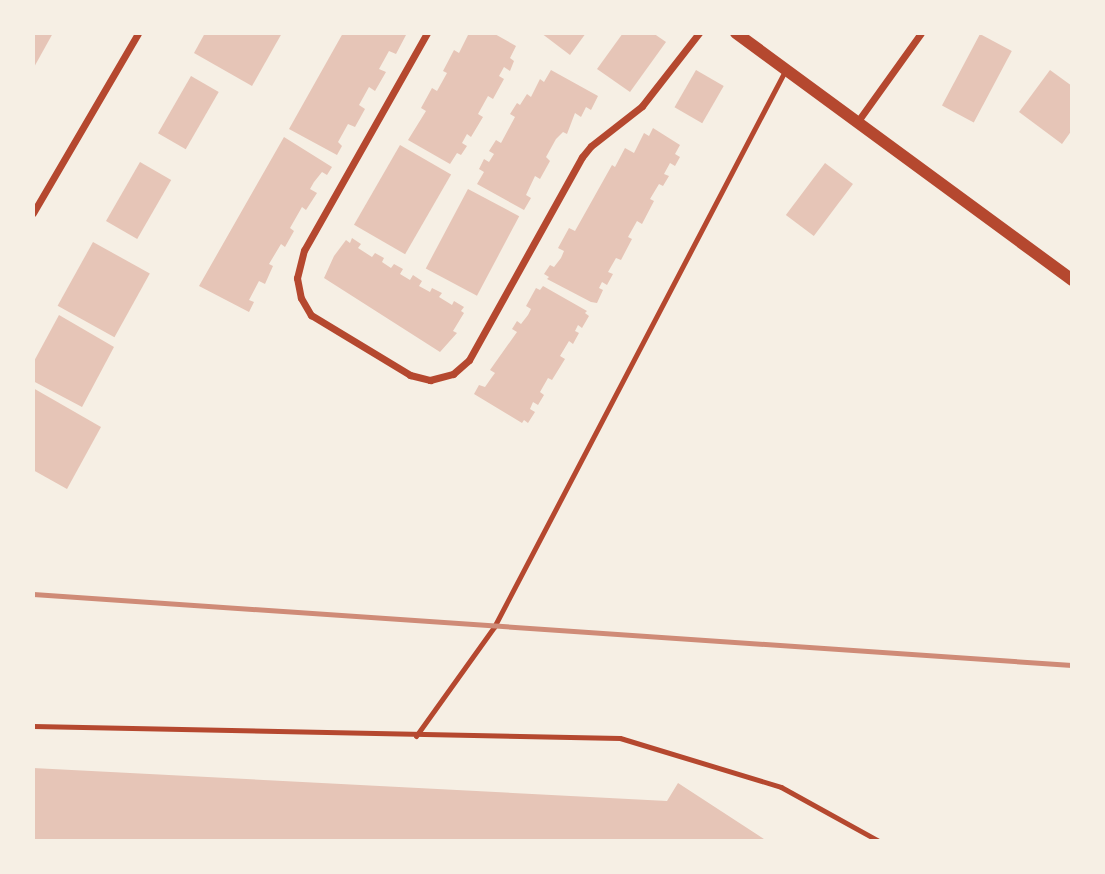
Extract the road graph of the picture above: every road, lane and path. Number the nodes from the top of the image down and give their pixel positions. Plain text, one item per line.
1 (138, 33) edge
2 (427, 33) edge
3 (699, 33) edge
4 (736, 33) edge
5 (921, 33) edge
6 (786, 69) junction
7 (858, 121) junction
8 (33, 213) edge
9 (1072, 280) edge
10 (33, 726) edge
11 (416, 736) junction
12 (879, 841) edge

1 - 8 street
2 - 3 street
4 - 6 street
5 - 7 street
6 - 7 street
6 - 11 lane
7 - 9 street
10 - 11 lane
11 - 12 lane

